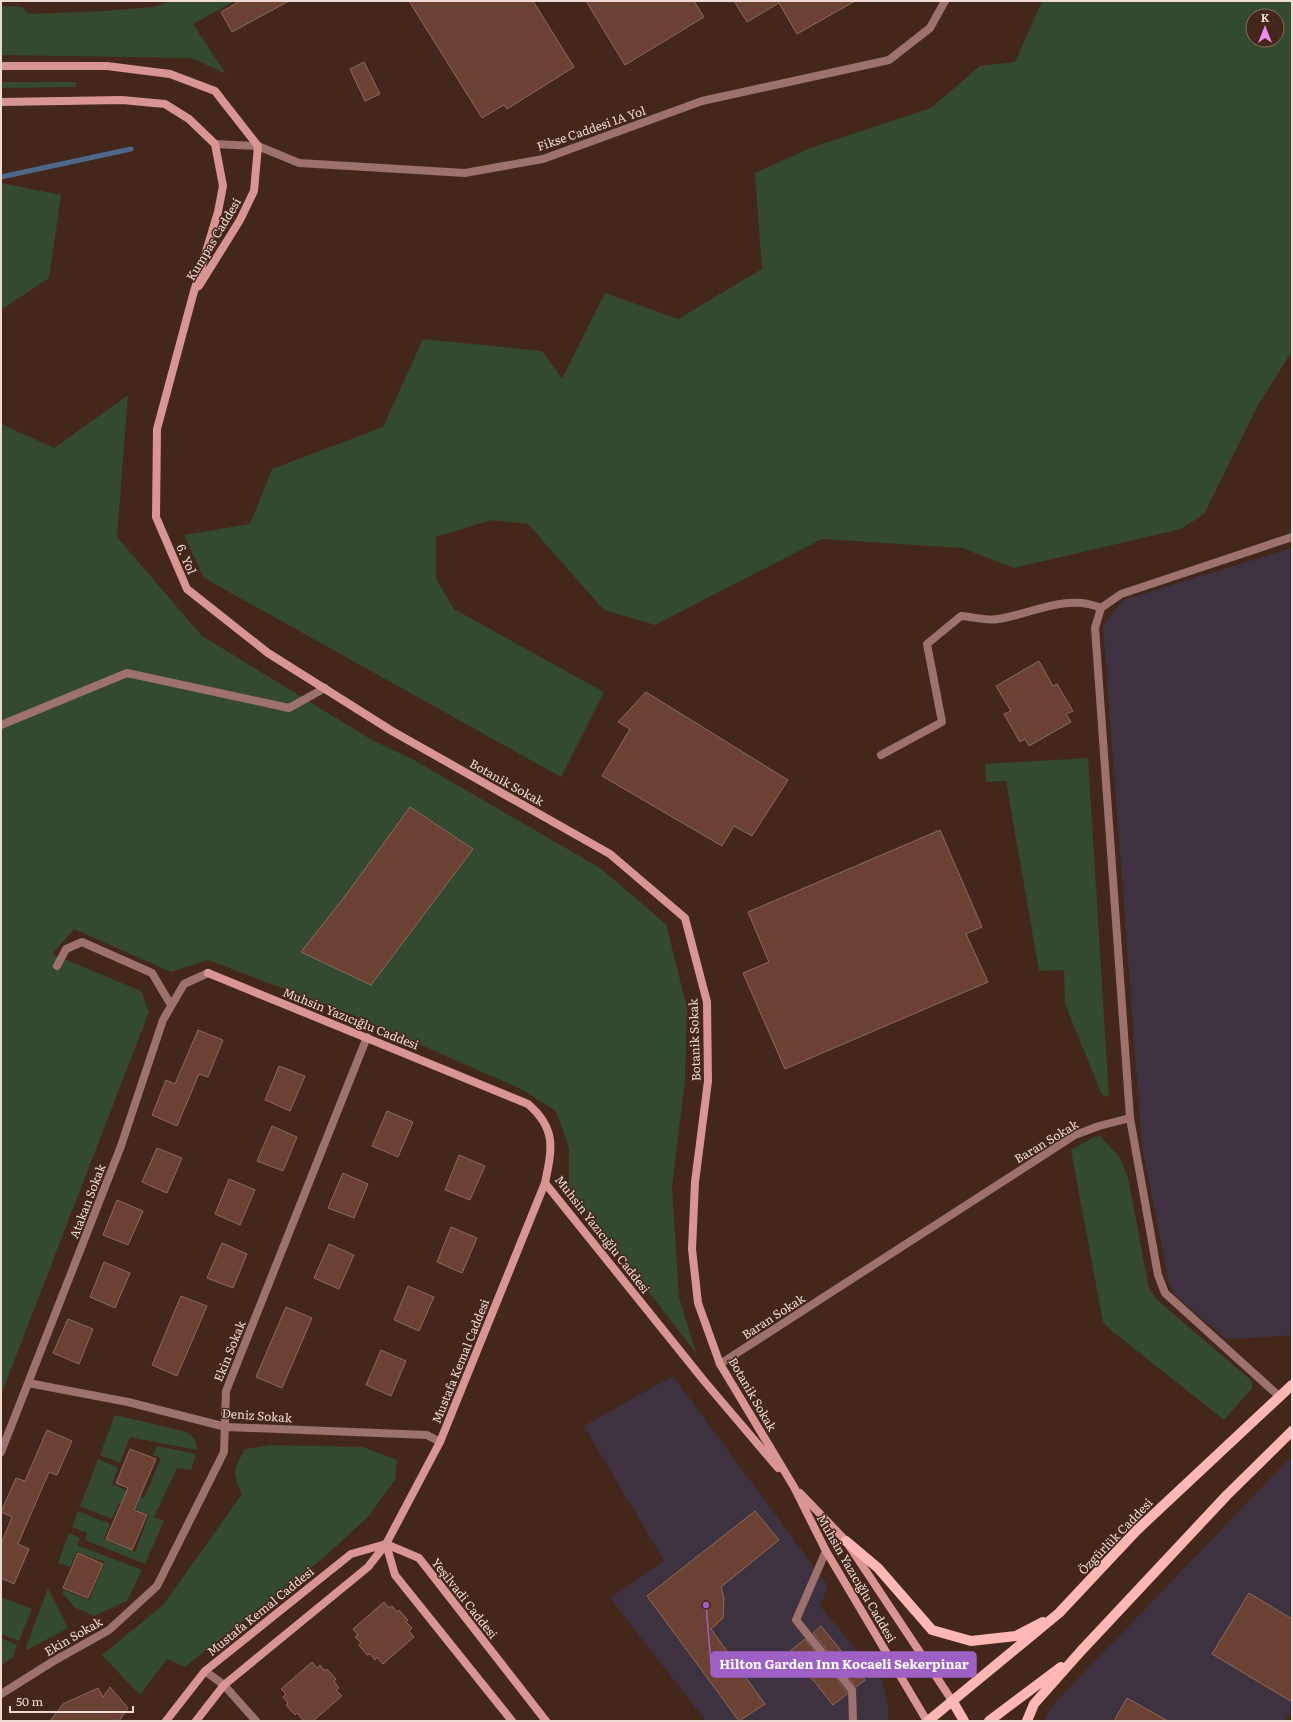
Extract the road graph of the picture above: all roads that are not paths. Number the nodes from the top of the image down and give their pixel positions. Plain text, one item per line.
1 (945, 1) edge
2 (1, 66) edge
3 (1, 102) edge
4 (215, 144) junction
5 (258, 146) junction
6 (193, 295) junction
7 (1292, 537) edge
8 (1101, 608) junction
9 (324, 688) junction
10 (1, 725) edge
11 (392, 731) joint
12 (881, 755) dead end
13 (58, 966) dead end
14 (208, 973) joint
15 (171, 1005) junction
16 (367, 1037) junction
17 (1130, 1118) junction
18 (545, 1183) junction
19 (720, 1364) junction
20 (28, 1383) junction
21 (1292, 1386) edge
22 (1280, 1397) junction
23 (226, 1427) junction
24 (1292, 1431) edge
25 (440, 1442) junction
26 (1, 1452) edge
27 (794, 1487) junction
28 (846, 1540) junction
29 (386, 1544) junction
30 (826, 1551) junction
31 (1059, 1614) junction
32 (1080, 1652) junction
33 (205, 1671) junction
34 (224, 1685) junction
35 (1, 1694) edge
36 (953, 1702) junction
37 (166, 1721) edge
38 (196, 1721) edge
39 (256, 1721) edge
40 (512, 1721) edge
41 (546, 1721) edge
42 (853, 1721) edge
43 (928, 1721) edge
44 (964, 1721) edge
45 (989, 1721) edge
46 (1027, 1721) edge

1 - 5 street, Fikse Caddesi 1A Yol
2 - 5 main road
3 - 4 main road
4 - 5 street, Fikse Caddesi 1A Yol
4 - 6 main road, Kumpas Caddesi
5 - 6 main road, Kumpas Caddesi
6 - 9 main road, 6. Yol
7 - 8 street
8 - 12 street
8 - 17 street
9 - 10 street
9 - 11 main road, 6. Yol
11 - 19 main road, Botanik Sokak
13 - 15 street
14 - 15 street, Atakan Sokak
14 - 16 main road, Muhsin Yazıcığlu Caddesi
15 - 20 street, Atakan Sokak
16 - 18 main road, Muhsin Yazıcığlu Caddesi
16 - 23 street, Ekin Sokak
17 - 19 street, Baran Sokak
17 - 22 street
18 - 25 main road, Mustafa Kemal Caddesi
18 - 27 main road, Muhsin Yazıcığlu Caddesi
19 - 27 main road, Botanik Sokak
20 - 23 street, Deniz Sokak
20 - 26 street, Atakan Sokak
21 - 22 main road, Özgürlük Caddesi
22 - 31 main road, Özgürlük Caddesi
23 - 25 street, Deniz Sokak
23 - 35 street, Ekin Sokak
24 - 32 main road
25 - 29 main road, Mustafa Kemal Caddesi
27 - 28 main road, Muhsin Yazıcığlu Caddesi
27 - 30 main road, Muhsin Yazıcığlu Caddesi
28 - 31 main road
28 - 36 main road, Muhsin Yazıcığlu Caddesi
29 - 33 main road, Mustafa Kemal Caddesi
29 - 34 main road, Mustafa Kemal Caddesi
29 - 40 main road
29 - 41 main road, Yeşilvadi Caddesi
30 - 42 street
30 - 43 main road, Muhsin Yazıcığlu Caddesi
31 - 36 main road, Özgürlük Caddesi
32 - 45 main road
32 - 46 main road
33 - 34 street
33 - 37 main road, Mustafa Kemal Caddesi
34 - 38 main road, Mustafa Kemal Caddesi
34 - 39 street
36 - 43 main road, Özgürlük Caddesi
36 - 44 main road

